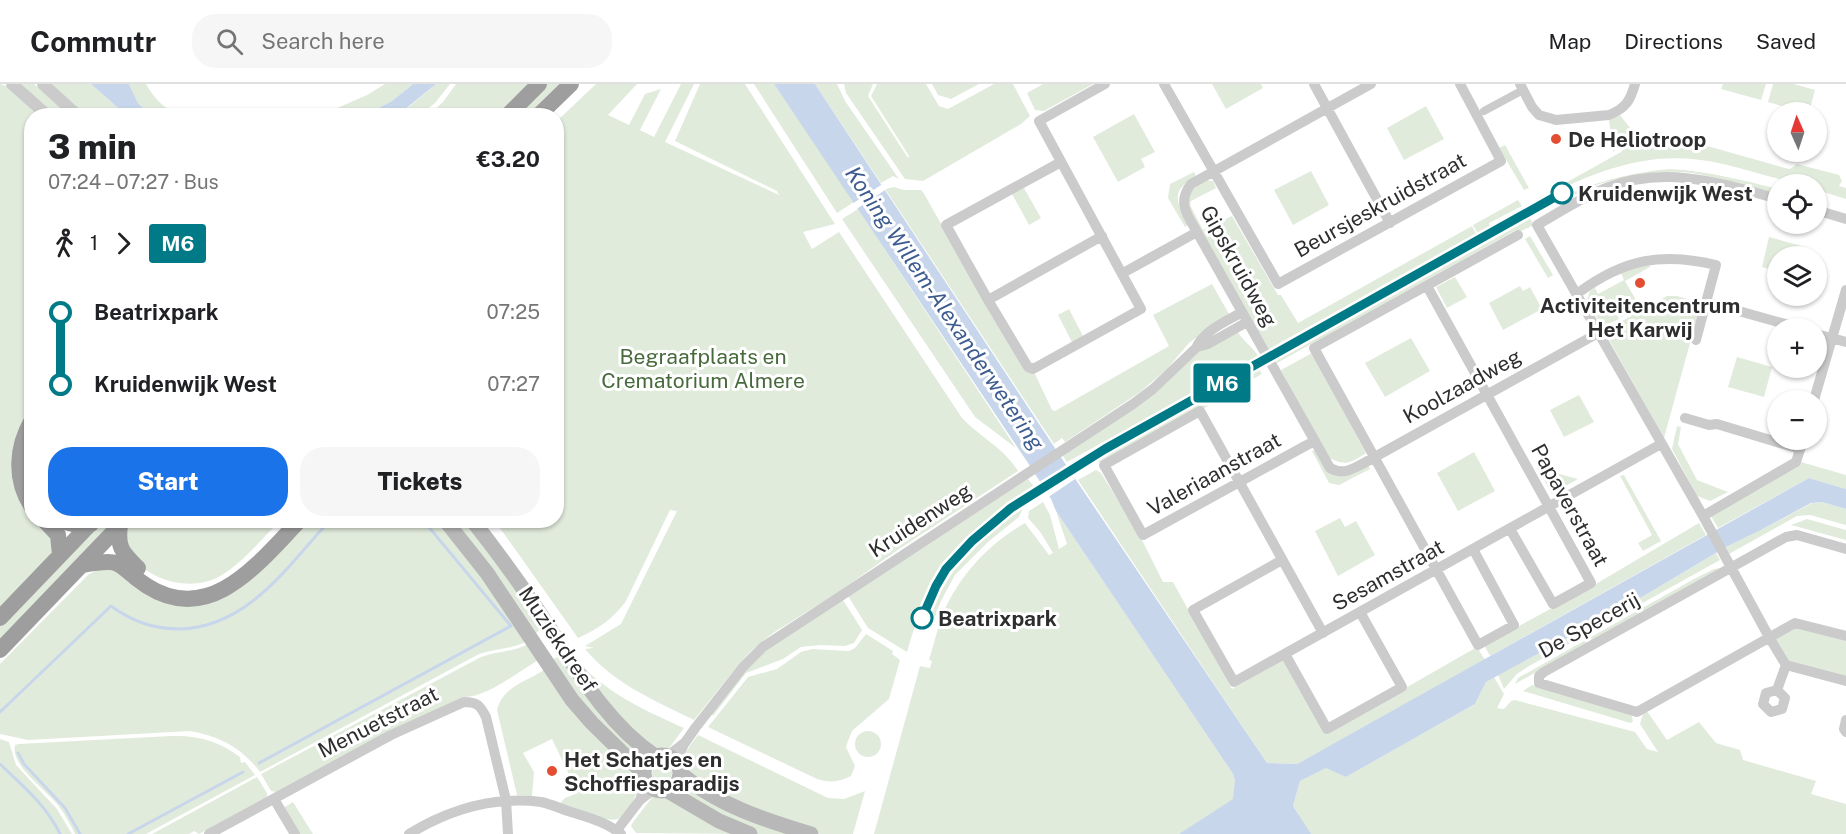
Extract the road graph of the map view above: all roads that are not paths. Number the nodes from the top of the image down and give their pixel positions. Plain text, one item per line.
1 (12, 84) edge
2 (43, 84) edge
3 (539, 84) edge
4 (571, 84) edge
5 (1105, 84) edge
6 (1164, 84) edge
7 (1314, 84) edge
8 (1371, 84) edge
9 (1460, 84) edge
10 (1635, 84) edge
11 (1520, 89) edge
12 (39, 108) edge
13 (69, 108) edge
14 (515, 108) edge
15 (546, 108) edge
16 (1328, 108) junction
17 (1484, 111) dead end
18 (1061, 162) junction
19 (1214, 171) junction
20 (1767, 196) edge
21 (1827, 213) edge
22 (1846, 219) edge
23 (1390, 223) junction
24 (1197, 232) junction
25 (1518, 235) dead end
26 (1102, 236) junction
27 (1123, 273) junction
28 (1278, 284) joint
29 (1427, 286) junction
30 (1846, 290) edge
31 (1578, 293) junction
32 (988, 300) junction
33 (1707, 302) junction
34 (1244, 317) junction
35 (1767, 319) edge
36 (1600, 332) junction
37 (1827, 336) edge
38 (1832, 338) junction
39 (1696, 340) dead end
40 (1846, 342) edge
41 (1267, 358) joint
42 (1817, 390) edge
43 (1486, 395) junction
44 (1200, 411) joint
45 (1685, 418) dead end
46 (24, 435) edge
47 (1767, 436) edge
48 (1313, 442) junction
49 (1661, 444) junction
50 (1800, 450) edge
51 (1375, 457) junction
52 (1239, 482) junction
53 (24, 491) edge
54 (1549, 507) junction
55 (1703, 516) junction
56 (51, 528) edge
57 (87, 528) edge
58 (117, 528) edge
59 (121, 528) edge
60 (278, 528) edge
61 (292, 528) edge
62 (451, 528) edge
63 (477, 528) edge
64 (1510, 529) junction
65 (1473, 549) junction
66 (1846, 549) edge
67 (60, 555) junction
68 (1282, 560) junction
69 (82, 565) junction
70 (1730, 568) junction
71 (1437, 570) junction
72 (1360, 612) junction
73 (0, 618) edge
74 (1323, 633) junction
75 (1846, 636) edge
76 (1768, 637) junction
77 (0, 650) edge
78 (1285, 654) junction
79 (1786, 665) junction
80 (1846, 681) edge
81 (1777, 690) dead end
82 (1846, 720) edge
83 (1846, 732) edge
84 (670, 762) junction
85 (652, 784) junction
86 (274, 799) junction
87 (506, 800) junction
88 (606, 823) junction
89 (619, 832) edge
90 (209, 834) edge
91 (296, 834) edge
92 (409, 834) edge
93 (508, 834) edge
94 (602, 834) edge
95 (750, 834) edge
96 (811, 834) edge

1 - 12 street
2 - 13 street
3 - 14 highway
4 - 15 highway
5 - 18 street
6 - 19 street
7 - 16 street
8 - 16 street, Gipskruidweg
9 - 23 street, Beursjeskruidstraat
10 - 11 street
11 - 17 street
16 - 19 street, Gipskruidweg
16 - 23 street
18 - 26 street
18 - 32 street
19 - 24 street, Gipskruidweg
19 - 28 street, Gipskruidweg
20 - 31 street
21 - 22 street
23 - 28 street, Beursjeskruidstraat
24 - 27 street
24 - 34 street, Gipskruidweg
25 - 29 street
26 - 27 street
26 - 32 street
27 - 32 street
29 - 43 street, Papaverstraat
29 - 51 street
30 - 38 street
31 - 33 street
31 - 36 street
33 - 35 street
33 - 39 street
34 - 41 street, Gipskruidweg
34 - 84 street, Kruidenweg
36 - 43 street, Koolzaadweg
36 - 49 street
37 - 38 street
38 - 40 street
38 - 42 street
41 - 48 street, Koolzaadweg
43 - 51 street, Koolzaadweg
43 - 54 street, Papaverstraat
44 - 52 street, Sesamstraat
44 - 52 street, Valeriaanstraat
45 - 47 street
46 - 53 highway
48 - 51 street, Koolzaadweg
48 - 52 street, Valeriaanstraat
49 - 54 street, Sesamstraat
49 - 55 street
50 - 55 street
51 - 71 street
52 - 68 street, Sesamstraat
54 - 64 street, Sesamstraat
54 - 64 street, Papaverstraat
55 - 70 street
56 - 67 highway
57 - 67 highway
58 - 69 highway
59 - 60 highway
61 - 69 highway
62 - 85 main road, Muziekdreef
63 - 84 main road, Muziekdreef
64 - 65 street, Sesamstraat
65 - 71 street, Sesamstraat
65 - 71 street
66 - 70 street, De Specerij
67 - 73 highway
68 - 74 street, Sesamstraat
68 - 78 street
69 - 77 highway
70 - 76 street
70 - 76 street, De Specerij
71 - 72 street, Sesamstraat
72 - 74 street, Sesamstraat
72 - 78 street
74 - 78 street
75 - 76 street, De Specerij
76 - 79 street
79 - 80 street
79 - 81 street
82 - 83 street
84 - 85 main road
84 - 85 main road
84 - 96 main road, Muziekdreef
85 - 89 street
85 - 95 main road, Muziekdreef
86 - 87 street, Menuetstraat
86 - 90 street, Menuetstraat
86 - 91 street
87 - 88 street
87 - 92 street
87 - 93 street
88 - 89 street
88 - 94 street

